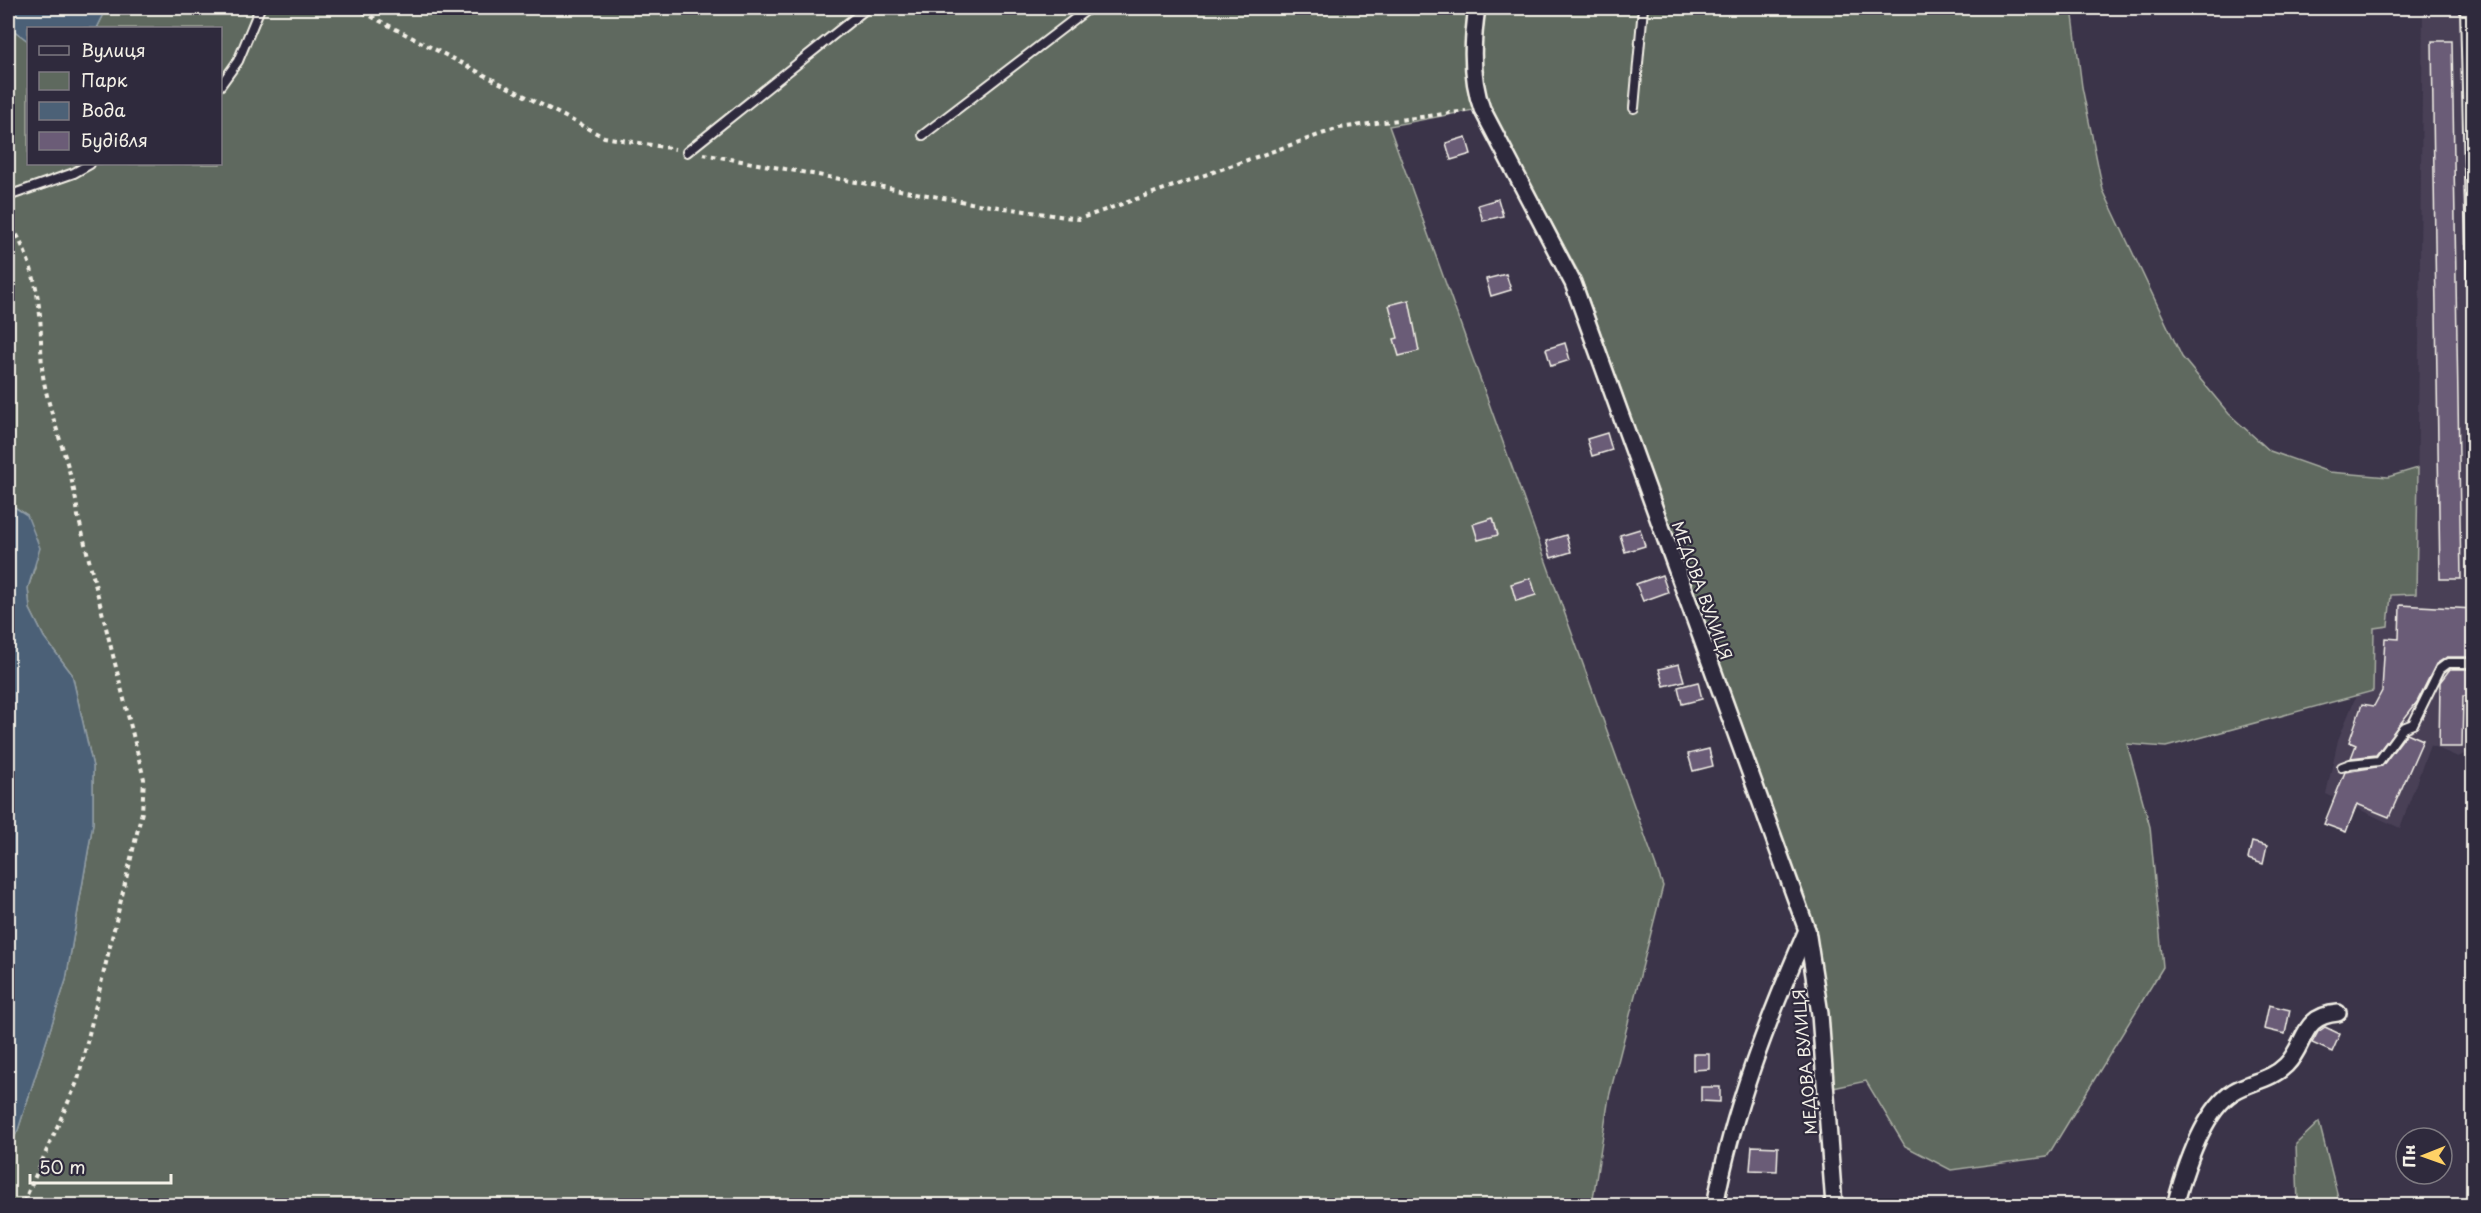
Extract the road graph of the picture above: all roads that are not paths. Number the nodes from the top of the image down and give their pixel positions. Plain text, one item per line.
1 (260, 8) edge
2 (867, 8) edge
3 (1089, 8) edge
4 (1477, 8) edge
5 (1643, 8) edge
6 (2466, 8) edge
7 (222, 83) edge
8 (1634, 108) dead end
9 (923, 135) dead end
10 (687, 152) road end
11 (88, 165) edge
12 (8, 196) edge
13 (2473, 339) edge
14 (2474, 381) edge
15 (2474, 663) edge
16 (2342, 767) dead end
17 (1807, 930) junction
18 (2338, 1013) dead end
19 (1715, 1206) edge
20 (1834, 1206) edge
21 (2175, 1206) edge

1 - 7 lane
2 - 10 lane
3 - 9 lane
4 - 17 street, МЕДОВА ВУЛИЦЯ
5 - 8 lane
6 - 13 lane
11 - 12 lane
13 - 14 lane
15 - 16 lane
17 - 19 street
17 - 20 street, МЕДОВА ВУЛИЦЯ
18 - 21 street

